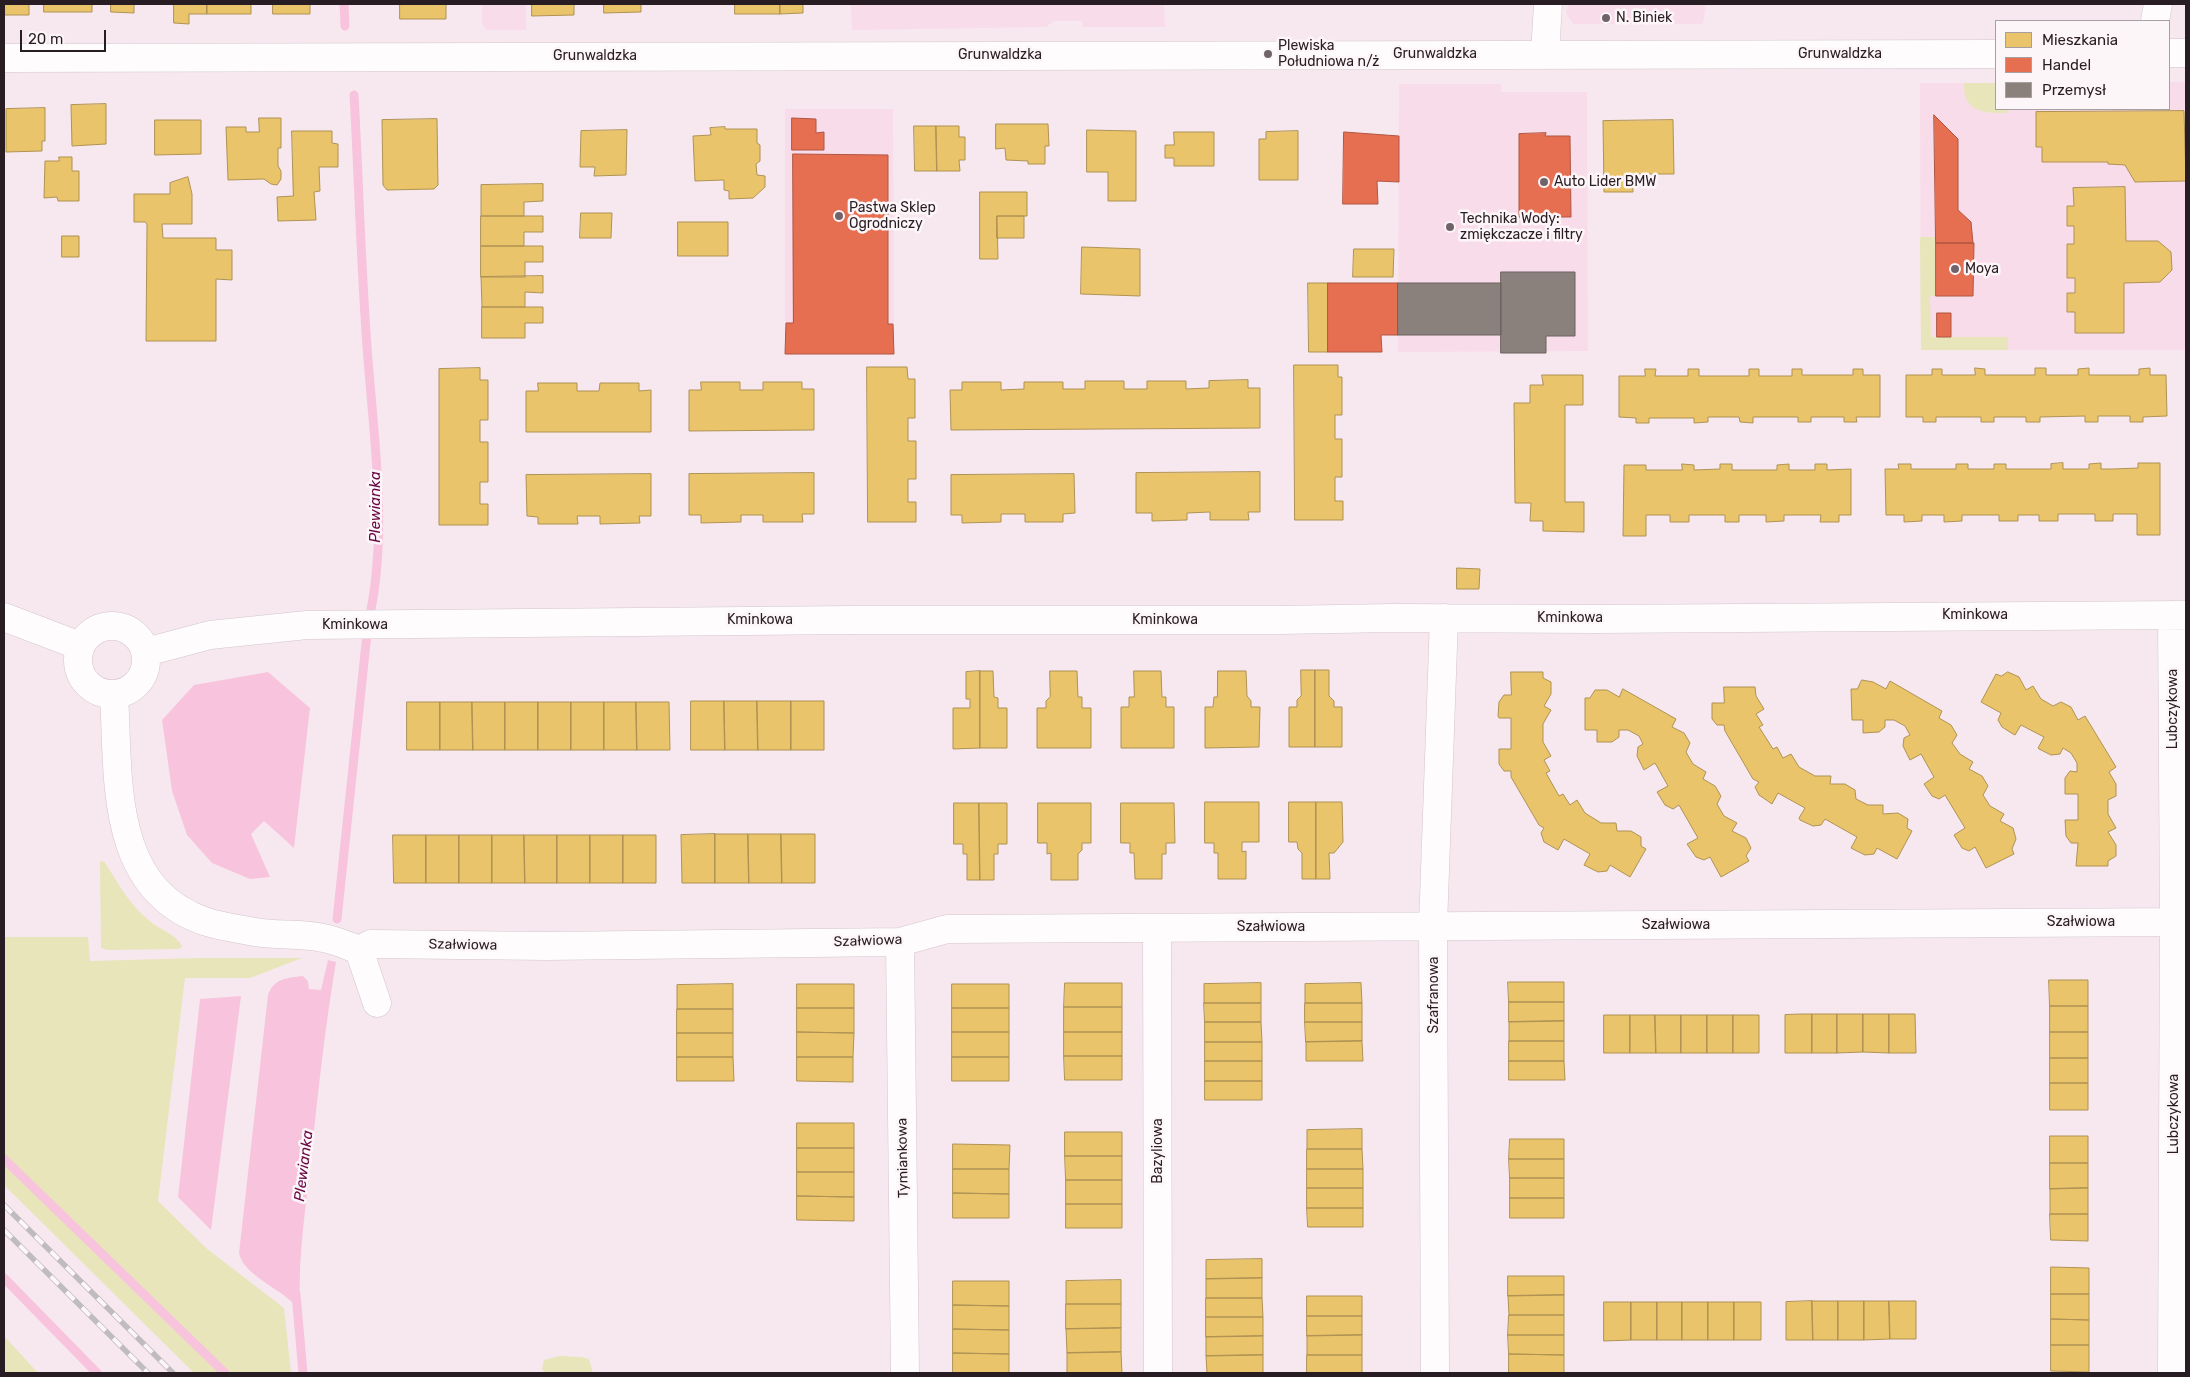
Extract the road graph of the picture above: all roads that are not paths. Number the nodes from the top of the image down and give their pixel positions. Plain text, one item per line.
1 (1548, 4) edge
2 (2158, 4) edge
3 (2155, 20) edge
4 (2170, 53) edge
5 (2186, 53) edge
6 (1545, 54) junction
7 (1995, 54) edge
8 (4, 58) edge
9 (2179, 615) edge
10 (4, 617) edge
11 (1444, 618) junction
12 (80, 646) junction
13 (146, 652) junction
14 (114, 694) junction
15 (2180, 922) edge
16 (1433, 926) junction
17 (1157, 928) junction
18 (900, 942) junction
19 (359, 950) junction
20 (378, 1003) dead end
21 (905, 1373) edge
22 (1158, 1373) edge
23 (1435, 1373) edge
24 (2172, 1373) edge

1 - 6 street
2 - 3 street
4 - 5 street
6 - 7 street, Grunwaldzka
6 - 8 street, Grunwaldzka
9 - 11 street, Kminkowa
9 - 15 street, Lubczykowa
10 - 12 street
11 - 13 street, Kminkowa
11 - 16 street, Szafranowa
12 - 13 street
12 - 14 street
13 - 14 street
14 - 19 street
15 - 16 street, Szałwiowa
15 - 24 street, Lubczykowa
16 - 17 street, Szałwiowa
16 - 23 street, Szafranowa
17 - 18 street, Szałwiowa
17 - 22 street, Bazyliowa
18 - 19 street, Szałwiowa
18 - 21 street, Tymiankowa
19 - 20 street

